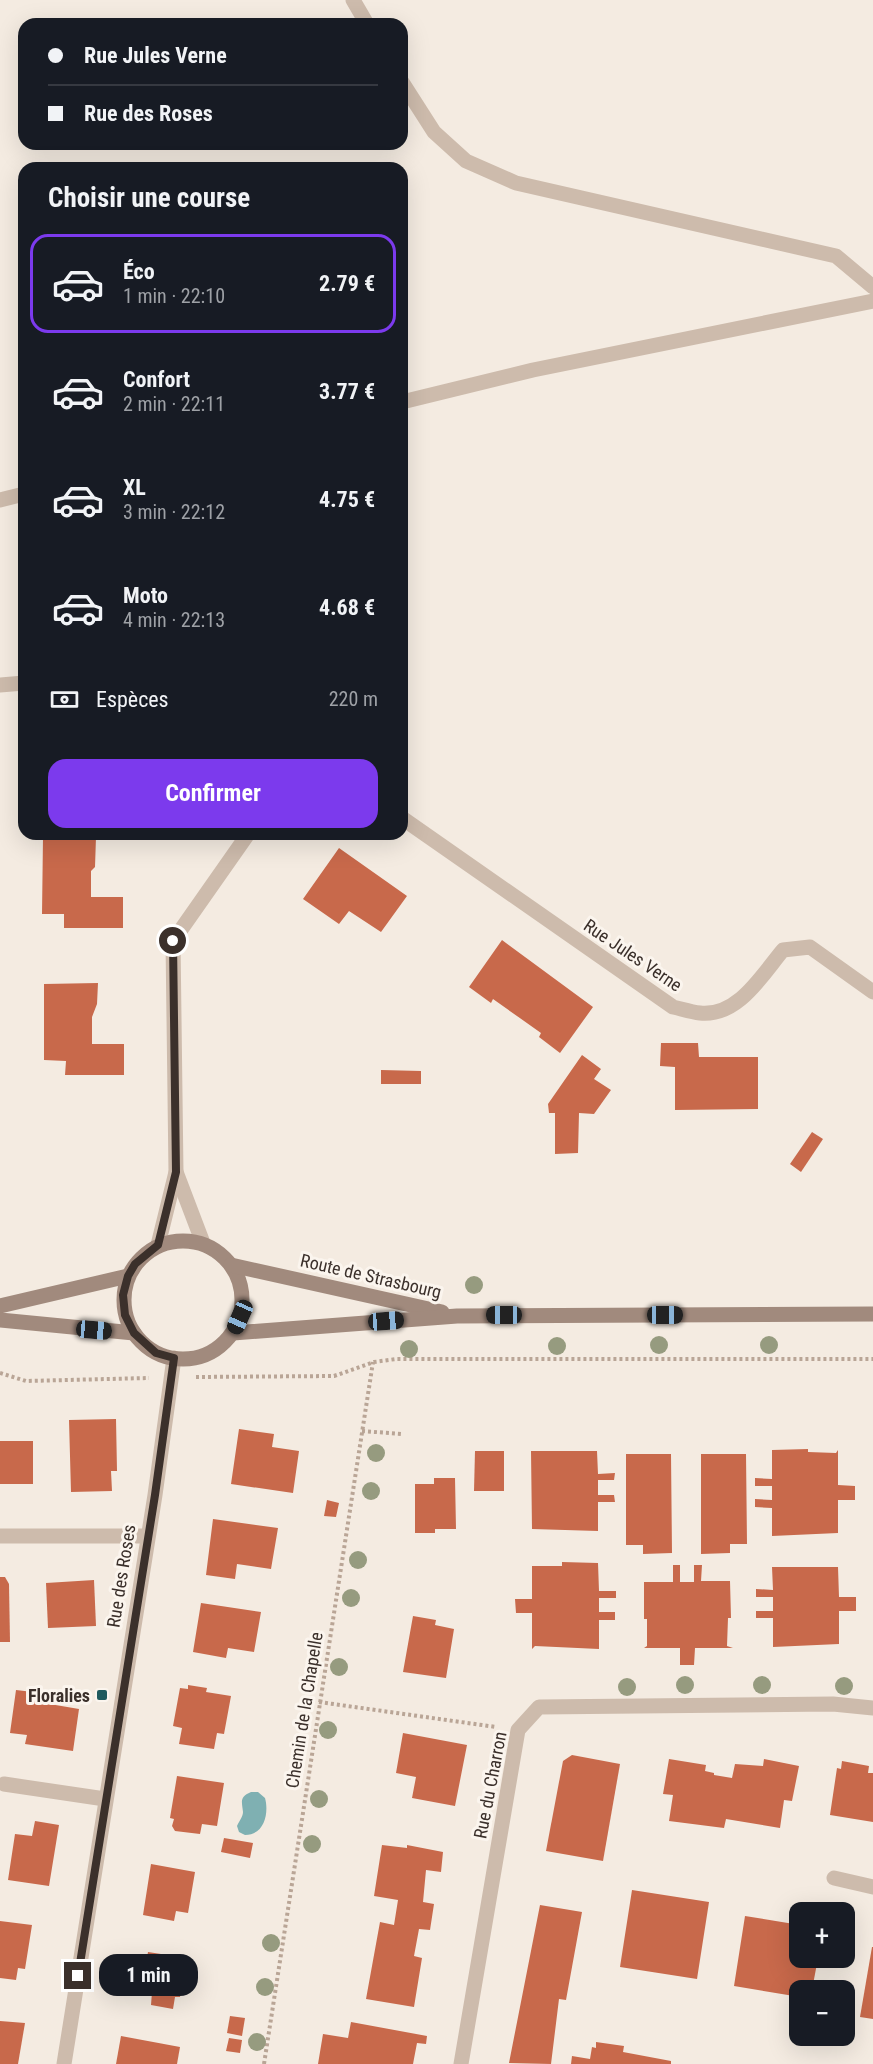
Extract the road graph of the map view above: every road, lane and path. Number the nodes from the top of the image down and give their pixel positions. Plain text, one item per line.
1 (353, 0) edge
2 (364, 18) edge
3 (408, 91) edge
4 (873, 287) edge
5 (873, 301) edge
6 (408, 401) edge
7 (18, 496) edge
8 (0, 500) edge
9 (18, 684) edge
10 (0, 685) edge
11 (408, 822) edge
12 (244, 840) edge
13 (873, 992) edge
14 (176, 1172) junction
15 (203, 1244) junction
16 (158, 1245) junction
17 (231, 1265) junction
18 (128, 1276) junction
19 (0, 1306) edge
20 (873, 1314) edge
21 (457, 1316) junction
22 (0, 1320) edge
23 (134, 1333) junction
24 (233, 1333) junction
25 (174, 1358) junction
26 (873, 1359) edge
27 (363, 1431) junction
28 (402, 1434) dead end
29 (0, 1536) edge
30 (146, 1536) junction
31 (319, 1702) junction
32 (873, 1708) edge
33 (518, 1730) junction
34 (4, 1784) dead end
35 (105, 1799) junction
36 (834, 1878) dead end
37 (873, 1887) edge
38 (64, 2064) edge
39 (264, 2064) edge
40 (461, 2064) edge

1 - 2 street
3 - 4 street
5 - 6 street
7 - 8 street
9 - 10 street
11 - 13 street, Rue Jules Verne
12 - 14 street
14 - 15 street
14 - 16 street
15 - 16 main road
15 - 17 main road
16 - 18 main road
17 - 21 main road, Route de Strasbourg
17 - 24 main road
18 - 19 main road
18 - 23 main road
20 - 21 main road
21 - 24 main road, Route de Strasbourg
22 - 23 main road
23 - 25 main road
24 - 25 main road
25 - 30 street, Rue des Roses
26 - 27 path, Chemin de la Chapelle
27 - 28 path
27 - 31 path, Chemin de la Chapelle
29 - 30 street
30 - 35 street, Rue des Roses
31 - 33 path
31 - 39 path, Chemin de la Chapelle
32 - 33 street, Rue du Charron
33 - 40 street, Rue du Charron
34 - 35 street
35 - 38 street, Rue des Roses
36 - 37 street

